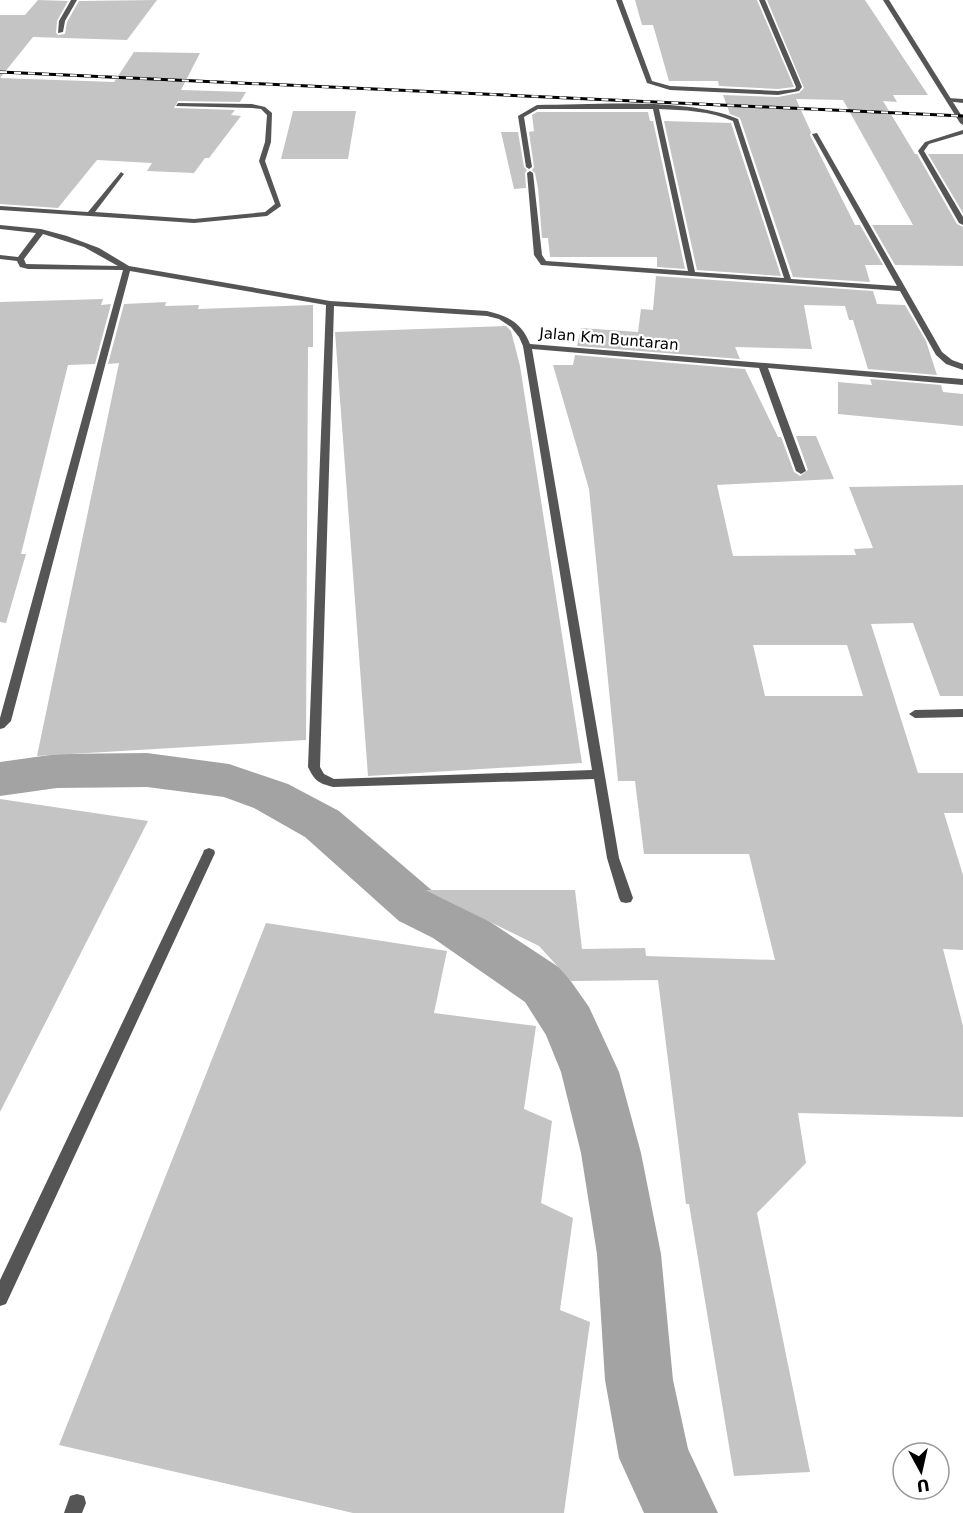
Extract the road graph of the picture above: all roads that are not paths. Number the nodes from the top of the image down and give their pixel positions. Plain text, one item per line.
1 (74, 0) edge
2 (619, 0) edge
3 (762, 0) edge
4 (886, 0) edge
5 (60, 32) dead end
6 (948, 100) junction
7 (963, 101) edge
8 (178, 105) dead end
9 (656, 108) junction
10 (962, 121) edge
11 (963, 132) edge
12 (815, 134) dead end
13 (121, 174) dead end
14 (0, 208) edge
15 (90, 214) junction
16 (963, 224) edge
17 (0, 227) edge
18 (41, 231) junction
19 (0, 257) edge
20 (20, 258) junction
21 (128, 268) junction
22 (692, 274) junction
23 (788, 280) junction
24 (902, 289) junction
25 (330, 303) junction
26 (527, 346) junction
27 (762, 365) junction
28 (963, 367) edge
29 (963, 382) edge
30 (801, 471) dead end
31 (963, 713) edge
32 (915, 714) dead end
33 (0, 725) edge
34 (599, 774) junction
35 (209, 853) dead end
36 (626, 898) dead end
37 (0, 1298) edge

1 - 5 street
2 - 3 street
4 - 6 street
6 - 7 street
6 - 10 street
8 - 15 street
9 - 22 street
9 - 22 street
9 - 23 street
11 - 16 street
12 - 24 street
13 - 15 street
14 - 15 street
17 - 18 street, Jalan Km Buntaran
18 - 20 street
18 - 21 street, Jalan Km Buntaran
19 - 20 street
20 - 21 street, Jalan Km Buntaran
21 - 25 street, Jalan Km Buntaran
21 - 33 street
22 - 23 street
23 - 24 street
24 - 28 street
25 - 26 street, Jalan Km Buntaran
25 - 34 street
26 - 27 street, Jalan Km Buntaran
26 - 34 street
27 - 29 street, Jalan Km Buntaran
27 - 30 street
31 - 32 street
34 - 36 street
35 - 37 street

